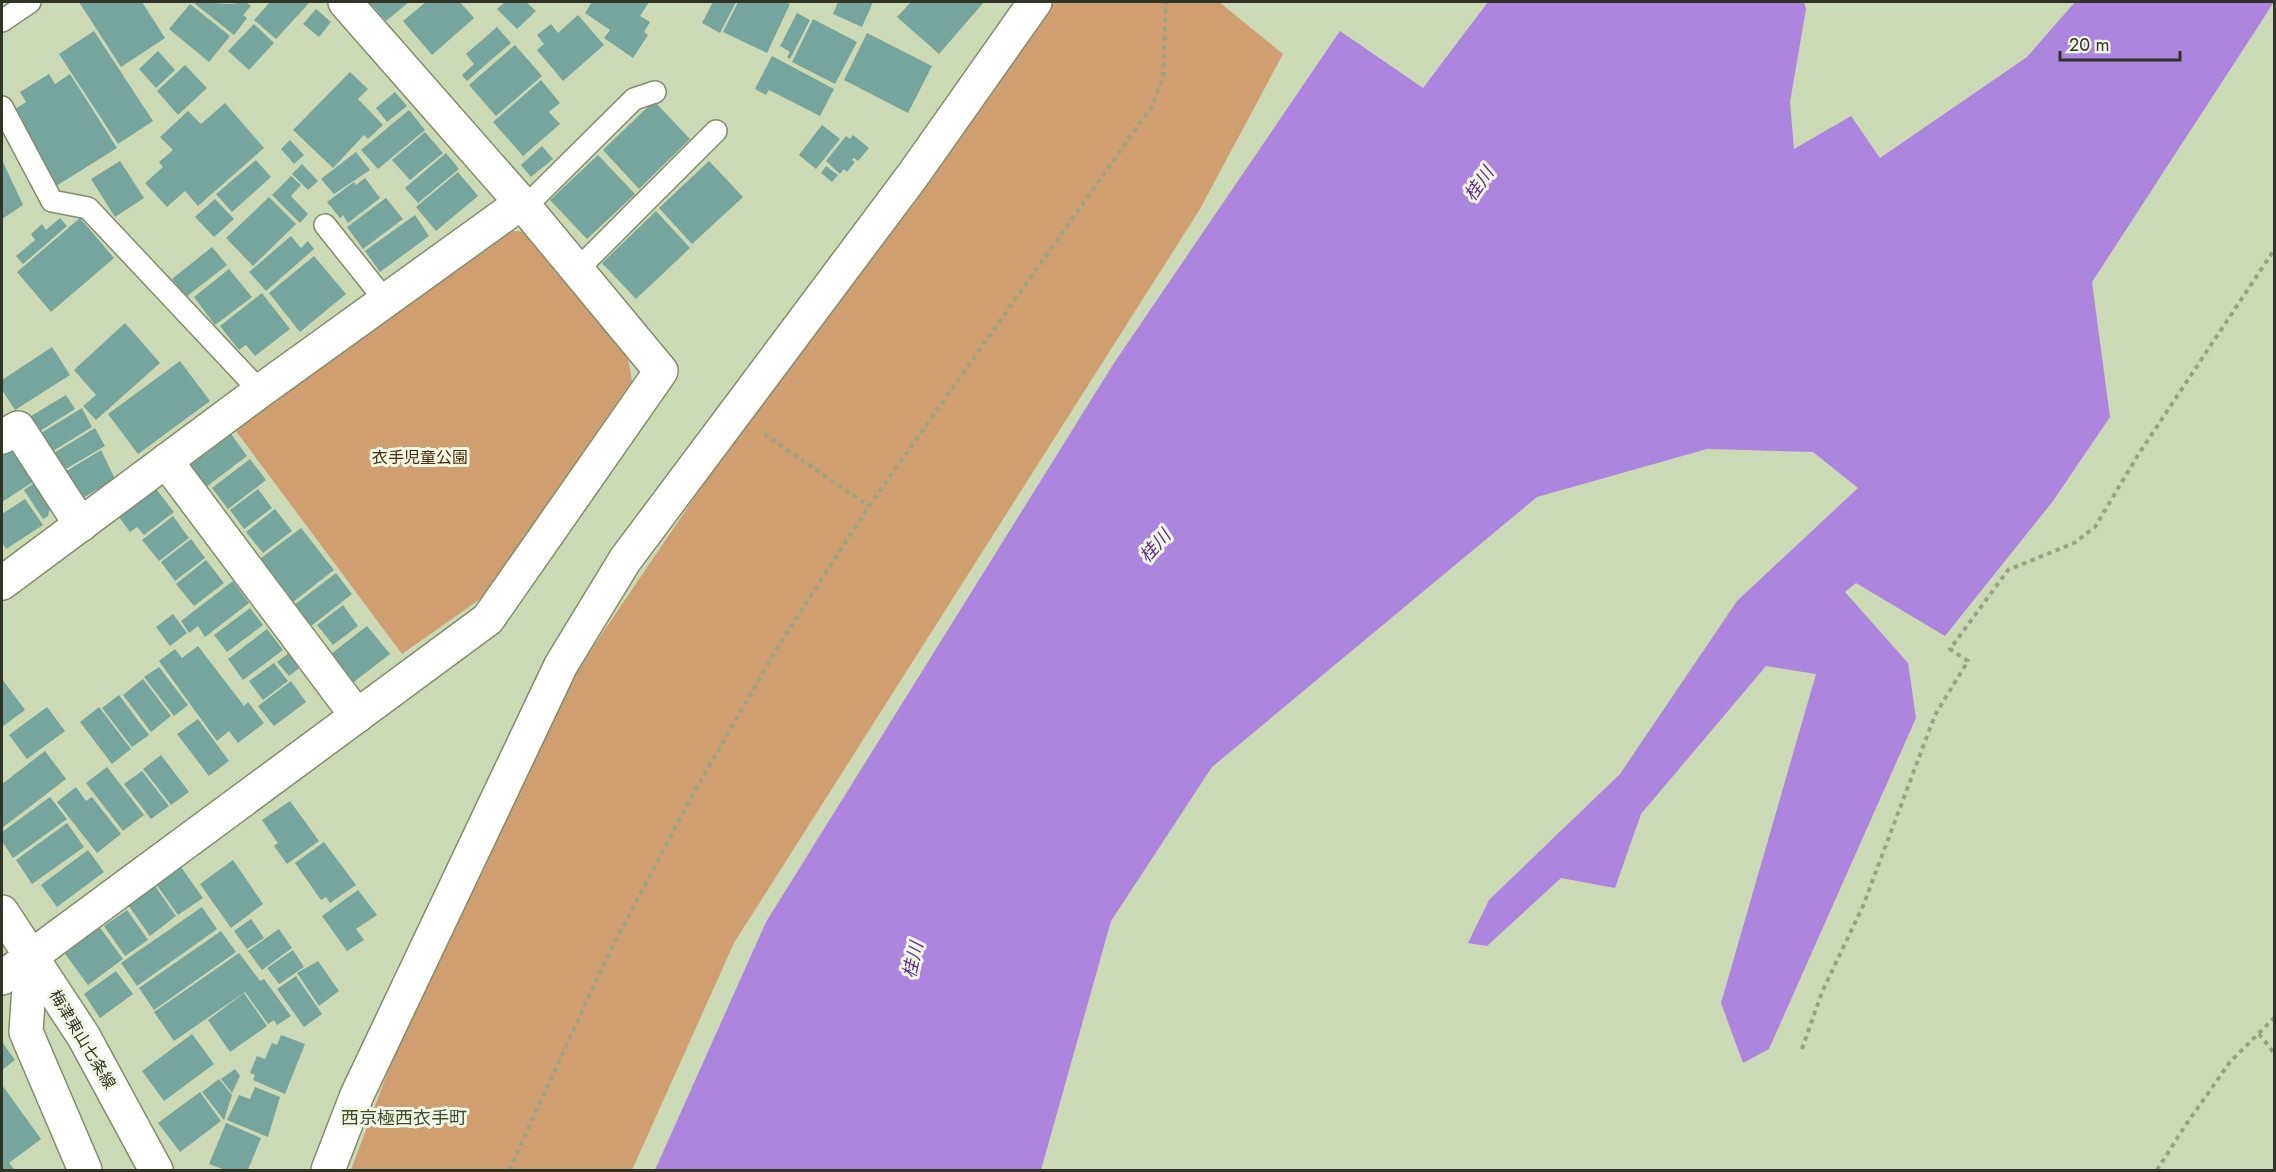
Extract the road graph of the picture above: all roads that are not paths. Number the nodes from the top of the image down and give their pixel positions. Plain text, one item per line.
1 (30, 2) edge
2 (345, 2) edge
3 (1035, 2) edge
4 (2, 21) edge
5 (655, 92) dead end
6 (2, 106) edge
7 (716, 131) dead end
8 (523, 205) junction
9 (325, 225) dead end
10 (577, 270) junction
11 (386, 300) junction
12 (260, 391) junction
13 (2, 437) edge
14 (166, 461) junction
15 (81, 525) junction
16 (2, 583) edge
17 (357, 716) junction
18 (2, 912) edge
19 (31, 956) junction
20 (2, 978) edge
21 (85, 1170) edge
22 (156, 1170) edge
23 (328, 1170) edge

1 - 4 lane
2 - 8 street
3 - 23 street
5 - 8 lane
6 - 12 lane
7 - 10 lane
8 - 10 street
8 - 11 street
9 - 11 lane
10 - 17 street
11 - 12 street
12 - 14 street
13 - 15 street
14 - 15 street
14 - 17 street
15 - 16 street
17 - 19 street
18 - 19 street, 梅津東山七条線
19 - 20 street
19 - 21 street
19 - 22 street, 梅津東山七条線

